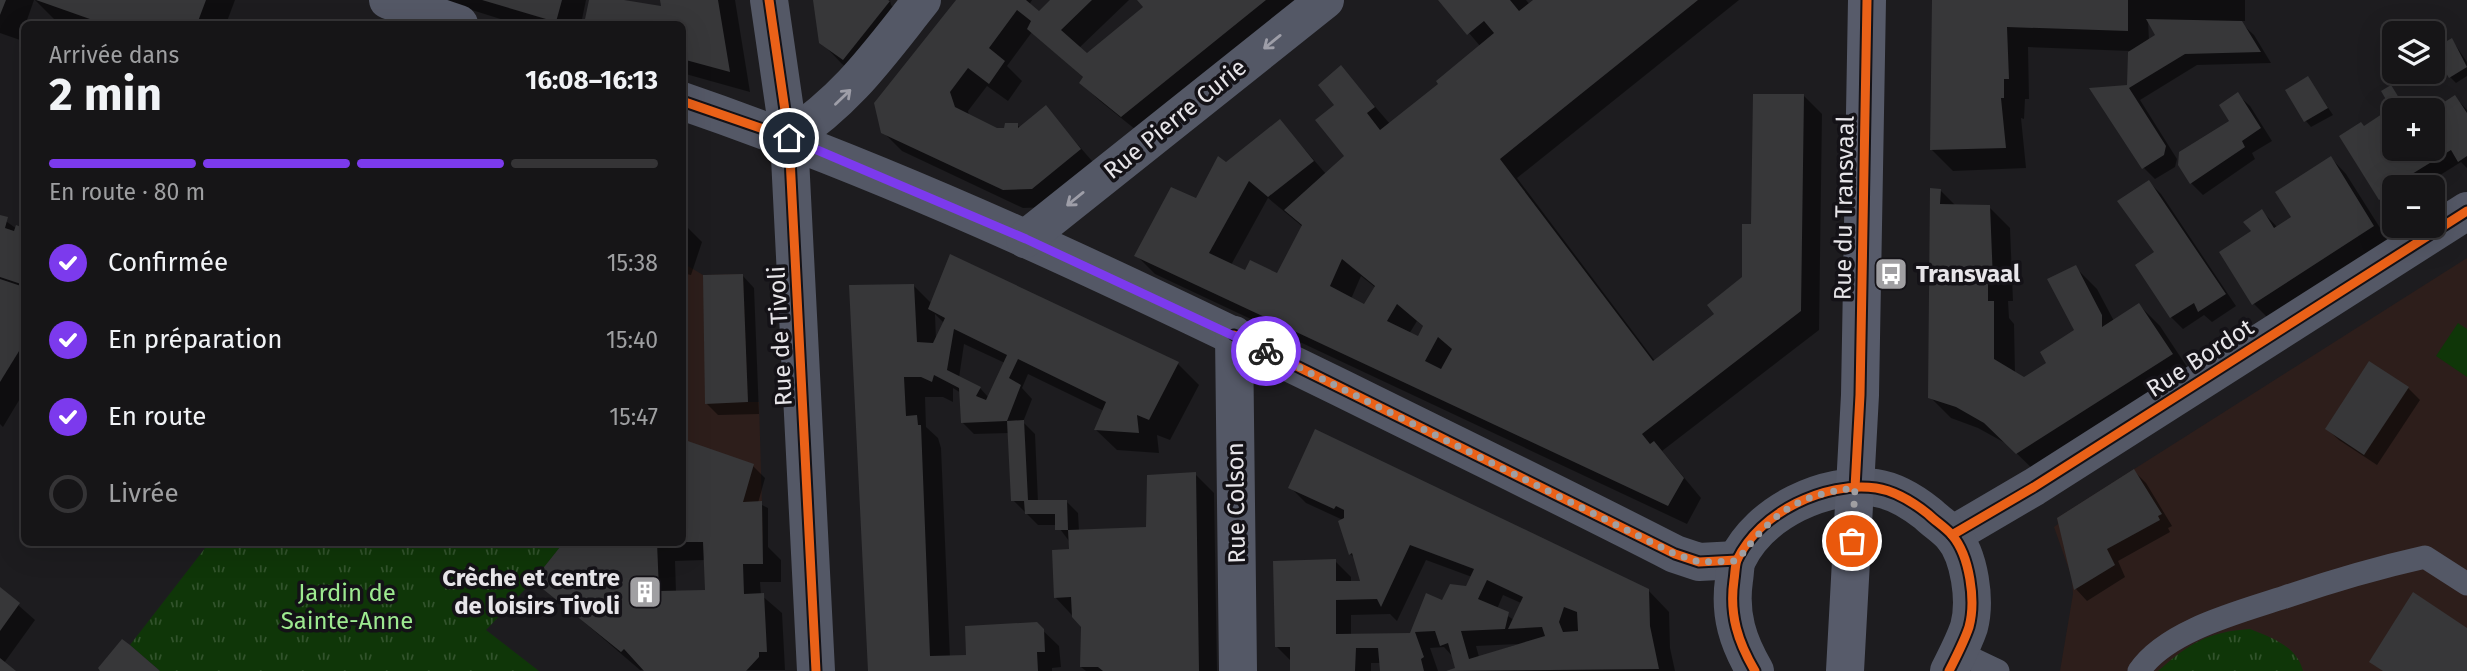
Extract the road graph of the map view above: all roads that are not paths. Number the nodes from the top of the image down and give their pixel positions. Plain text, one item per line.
1 (388, 0) edge
2 (769, 0) edge
3 (922, 0) edge
4 (1325, 0) edge
5 (1867, 0) edge
6 (450, 21) edge
7 (686, 102) edge
8 (789, 138) junction
9 (2467, 211) edge
10 (1026, 239) junction
11 (1234, 335) junction
12 (1855, 488) junction
13 (1952, 535) junction
14 (1737, 561) junction
15 (2467, 584) edge
16 (1954, 662) edge
17 (816, 671) edge
18 (1238, 671) edge
19 (1755, 671) edge
20 (1845, 671) edge
21 (1998, 671) edge
22 (2139, 671) edge

1 - 6 street
2 - 8 street, Rue de Tivoli
8 -> 3 street
4 -> 10 street, Rue Pierre Curie
5 - 12 main road, Rue du Transvaal
7 - 8 street
8 - 10 street
8 - 17 street, Rue de Tivoli
9 - 13 street, Rue Bordot
10 - 11 street
11 - 14 street
11 - 18 street, Rue Colson
12 - 13 street
12 - 14 street
12 - 20 main road, Rue du Transvaal
13 - 16 street
14 - 19 street
15 - 22 lane
16 - 21 lane

